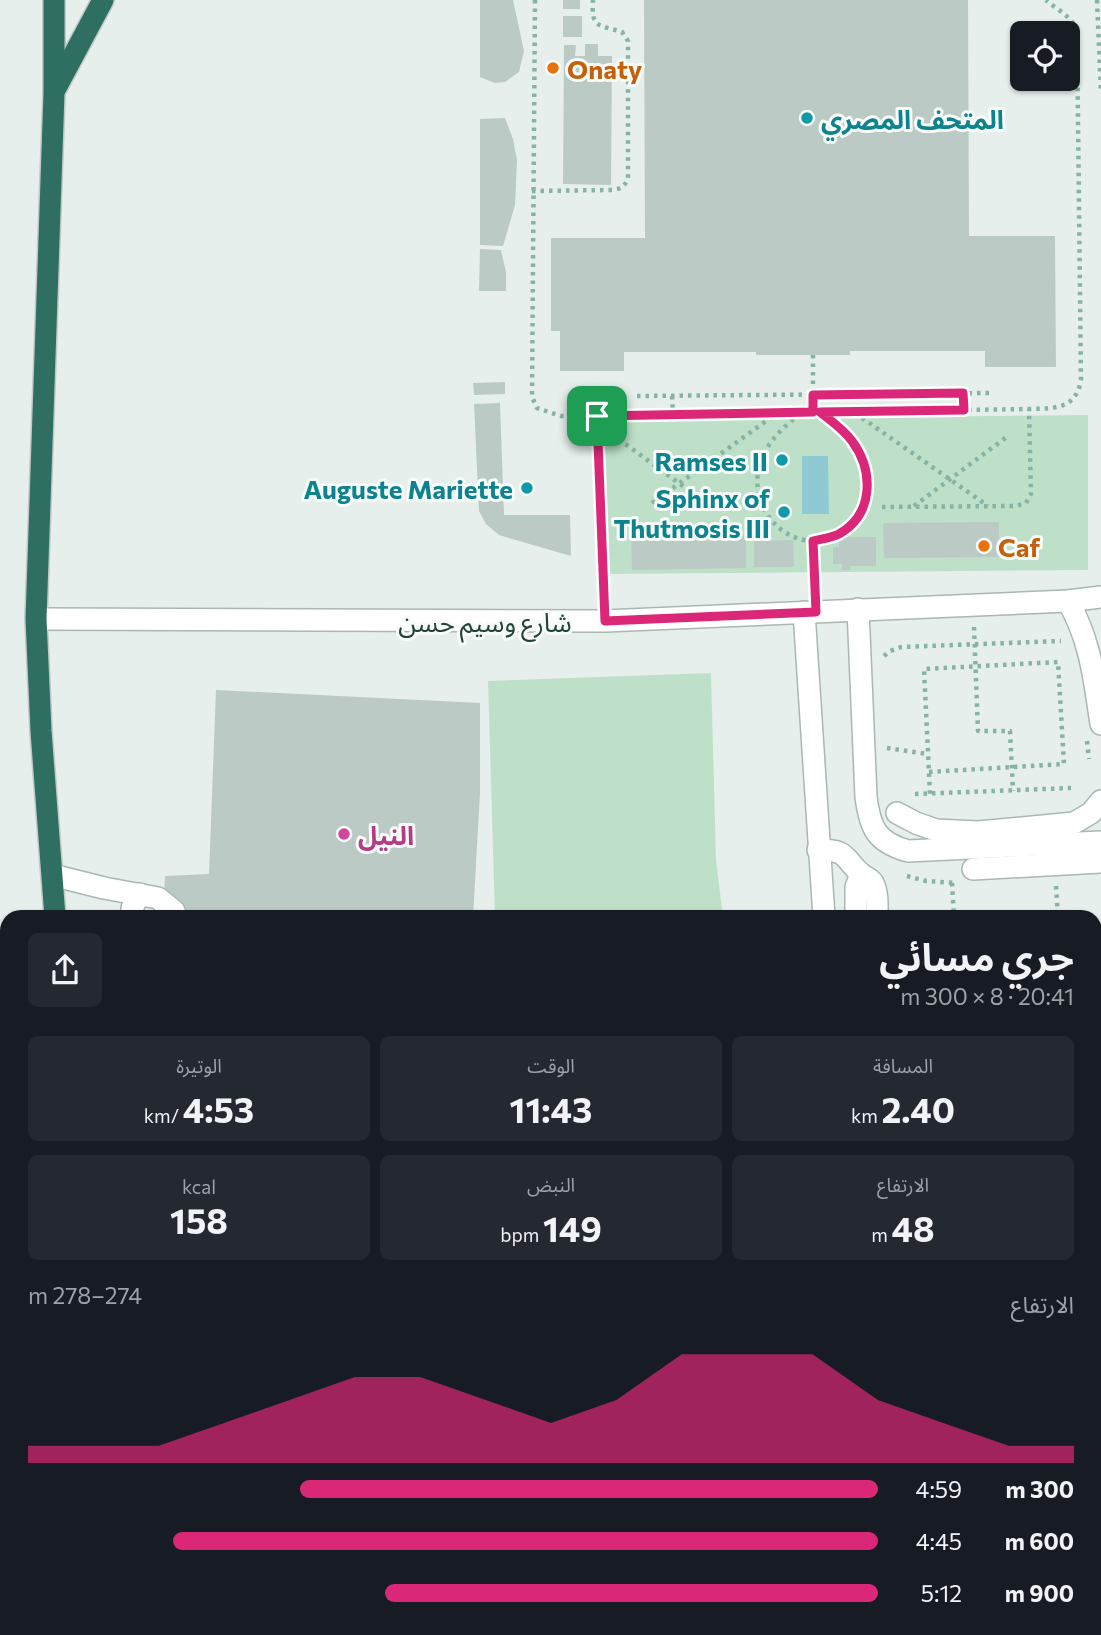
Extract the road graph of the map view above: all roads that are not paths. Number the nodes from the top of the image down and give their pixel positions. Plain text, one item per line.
1 (54, 0) edge
2 (103, 0) edge
3 (54, 93) junction
4 (1101, 597) edge
5 (1068, 601) junction
6 (858, 609) junction
7 (810, 612) junction
8 (36, 619) junction
9 (1093, 729) edge
10 (1101, 801) edge
11 (897, 813) dead end
12 (818, 850) junction
13 (1100, 852) edge
14 (973, 869) dead end
15 (861, 874) junction
16 (52, 875) junction
17 (140, 894) junction
18 (54, 910) edge
19 (132, 910) edge
20 (173, 910) edge
21 (823, 910) edge
22 (856, 910) edge
23 (876, 910) edge

1 - 3 highway
2 - 3 highway
3 - 8 highway
4 - 5 street, شارع وسيم حسن
5 - 6 street, شارع وسيم حسن
5 - 9 street
6 - 7 street, شارع وسيم حسن
6 - 13 street
7 - 8 street, شارع وسيم حسن
7 - 12 street
8 - 16 highway
10 - 11 street
12 - 15 street
12 - 21 street
13 - 14 street
15 - 22 street
15 - 23 street
16 - 17 street
16 - 18 highway
17 - 19 street
17 - 20 street

